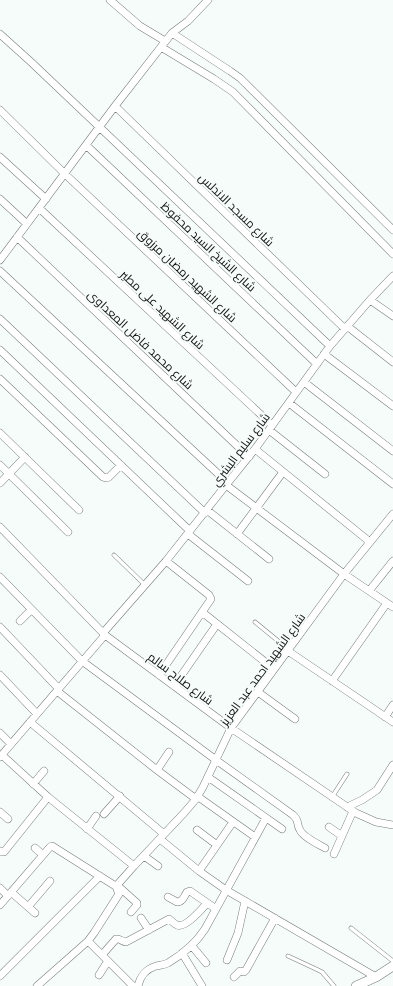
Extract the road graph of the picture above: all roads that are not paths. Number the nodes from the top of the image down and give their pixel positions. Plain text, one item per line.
1 (110, 0) edge
2 (208, 0) edge
3 (172, 33) junction
4 (0, 34) edge
5 (163, 44) junction
6 (115, 106) junction
7 (0, 110) edge
8 (100, 127) junction
9 (86, 145) junction
10 (0, 157) edge
11 (65, 174) junction
12 (0, 199) edge
13 (46, 199) junction
14 (39, 208) junction
15 (27, 224) junction
16 (393, 230) edge
17 (17, 237) junction
18 (393, 254) edge
19 (1, 255) edge
20 (0, 271) edge
21 (393, 276) edge
22 (370, 300) junction
23 (393, 316) edge
24 (0, 319) edge
25 (346, 327) junction
26 (330, 346) junction
27 (0, 350) edge
28 (324, 354) junction
29 (393, 362) edge
30 (317, 364) junction
31 (0, 379) edge
32 (304, 382) junction
33 (296, 392) junction
34 (289, 403) junction
35 (393, 406) edge
36 (271, 428) junction
37 (0, 433) edge
38 (255, 449) junction
39 (393, 451) edge
40 (25, 457) junction
41 (249, 457) junction
42 (0, 465) edge
43 (121, 465) junction
44 (283, 472) junction
45 (8, 474) junction
46 (325, 474) dead end
47 (0, 483) edge
48 (228, 484) junction
49 (393, 484) edge
50 (256, 508) junction
51 (79, 510) dead end
52 (206, 511) junction
53 (393, 514) edge
54 (0, 527) edge
55 (68, 532) dead end
56 (189, 533) junction
57 (237, 534) junction
58 (370, 542) junction
59 (114, 555) dead end
60 (268, 559) dead end
61 (166, 561) junction
62 (393, 561) edge
63 (344, 574) junction
64 (0, 577) edge
65 (248, 581) dead end
66 (146, 585) junction
67 (369, 591) junction
68 (390, 605) edge
69 (31, 610) junction
70 (202, 612) junction
71 (20, 621) dead end
72 (255, 622) dead end
73 (217, 624) junction
74 (0, 627) edge
75 (104, 634) junction
76 (288, 650) junction
77 (82, 661) junction
78 (274, 669) junction
79 (0, 675) edge
80 (159, 675) junction
81 (332, 681) junction
82 (174, 686) junction
83 (58, 690) junction
84 (258, 692) junction
85 (393, 705) edge
86 (37, 714) junction
87 (385, 717) junction
88 (295, 719) dead end
89 (30, 722) junction
90 (393, 722) edge
91 (231, 728) junction
92 (0, 733) edge
93 (11, 744) junction
94 (169, 752) dead end
95 (1, 756) edge
96 (216, 760) junction
97 (393, 765) edge
98 (157, 770) junction
99 (44, 771) dead end
100 (347, 774) dead end
101 (208, 777) junction
102 (33, 784) junction
103 (120, 796) junction
104 (48, 797) junction
105 (332, 797) junction
106 (196, 798) junction
107 (350, 809) junction
108 (0, 812) edge
109 (104, 814) dead end
110 (96, 816) dead end
111 (266, 818) junction
112 (8, 819) dead end
113 (233, 822) junction
114 (393, 825) edge
115 (328, 828) dead end
116 (87, 829) junction
117 (282, 829) dead end
118 (196, 830) dead end
119 (162, 836) junction
120 (342, 836) junction
121 (255, 838) junction
122 (217, 845) junction
123 (35, 848) dead end
124 (325, 848) dead end
125 (0, 851) edge
126 (334, 854) dead end
127 (43, 855) junction
128 (144, 856) junction
129 (134, 866) junction
130 (158, 866) dead end
131 (199, 871) junction
132 (100, 876) junction
133 (50, 881) dead end
134 (117, 886) junction
135 (0, 888) edge
136 (226, 890) junction
137 (9, 894) junction
138 (168, 897) dead end
139 (245, 901) junction
140 (207, 903) junction
141 (0, 905) edge
142 (28, 907) junction
143 (216, 909) junction
144 (130, 912) dead end
145 (35, 913) dead end
146 (141, 918) dead end
147 (275, 918) junction
148 (351, 928) dead end
149 (149, 930) junction
150 (88, 941) junction
151 (192, 946) junction
152 (182, 953) junction
153 (102, 955) junction
154 (288, 956) dead end
155 (227, 960) dead end
156 (108, 961) junction
157 (393, 961) edge
158 (206, 963) dead end
159 (393, 966) edge
160 (99, 975) dead end
161 (0, 976) edge
162 (234, 977) dead end
163 (376, 977) junction
164 (37, 986) edge
165 (133, 986) edge
166 (138, 986) edge
167 (202, 986) edge
168 (334, 986) edge
169 (356, 986) edge

1 - 5 street
2 - 3 street
3 - 5 street
3 - 16 street
4 - 8 street
5 - 6 street
5 - 18 street
6 - 8 street
6 - 25 street, شارع مسجد الاندلس
7 - 11 street, شارع الشهيد رمضان مرزوق
8 - 9 street
8 - 26 street
9 - 11 street
9 - 30 street, شارع الشيخ السيد محفوظ
10 - 13 street
11 - 13 street
11 - 33 street, شارع الشهيد رمضان مرزوق
12 - 15 street
13 - 14 street
14 - 15 street
14 - 36 street, شارع الشهيد على مطير
15 - 17 street
17 - 19 street
17 - 41 street, شارع محمد فاضل المعداوى
20 - 48 street
21 - 22 street, شارع سليم البشري
22 - 23 street
22 - 25 street, شارع سليم البشري
24 - 52 street
25 - 26 street, شارع سليم البشري
25 - 29 street, شارع مسجد الاندلس
26 - 28 street, شارع سليم البشري
27 - 43 street
28 - 30 street, شارع سليم البشري
28 - 35 street
30 - 32 street, شارع سليم البشري
31 - 43 street
32 - 33 street, شارع سليم البشري
32 - 39 street
33 - 34 street, شارع سليم البشري
34 - 36 street, شارع سليم البشري
34 - 49 street
36 - 38 street, شارع سليم البشري
36 - 46 street, شارع الشهيد على مطير
37 - 40 street
38 - 41 street, شارع سليم البشري
38 - 44 street
40 - 45 street
40 - 51 street
41 - 48 street, شارع سليم البشري
42 - 45 street
43 - 56 street
44 - 50 street
44 - 58 street
45 - 47 street
45 - 55 street
48 - 50 street
48 - 52 street, شارع سليم البشري
50 - 57 street
50 - 63 street
52 - 56 street, شارع سليم البشري
52 - 57 street
53 - 58 street, شارع الشهيد احمد عبد العزيز
54 - 75 street, شارع صلاح سالم
56 - 61 street, شارع سليم البشري
56 - 65 street
57 - 60 street
58 - 63 street, شارع الشهيد احمد عبد العزيز
59 - 66 lane
61 - 66 street, شارع سليم البشري
61 - 70 street
62 - 67 street
63 - 67 street
63 - 76 street, شارع الشهيد احمد عبد العزيز
64 - 69 street
66 - 75 street, شارع سليم البشري
67 - 68 street
68 - 81 street
69 - 71 street
69 - 77 street
70 - 73 street
70 - 80 street
72 - 76 lane
73 - 78 street
73 - 82 street
74 - 83 street
75 - 77 street, شارع سليم البشري
75 - 80 street, شارع صلاح سالم
76 - 78 street, شارع الشهيد احمد عبد العزيز
76 - 81 street
77 - 83 street, شارع سليم البشري
77 - 96 street
78 - 84 street, شارع الشهيد احمد عبد العزيز
79 - 86 street
80 - 82 street, شارع صلاح سالم
81 - 87 street
82 - 91 street, شارع صلاح سالم
83 - 86 street, شارع سليم البشري
83 - 98 street
84 - 88 street
84 - 91 street, شارع الشهيد احمد عبد العزيز
85 - 87 street
86 - 89 street, شارع سليم البشري
87 - 90 street
89 - 93 street, شارع سليم البشري
89 - 103 street
91 - 96 street, شارع الشهيد احمد عبد العزيز
91 - 105 street, شارع صلاح سالم
92 - 93 street
93 - 95 street, شارع سليم البشري
94 - 98 street
95 - 102 street
96 - 101 street, شارع الشهيد احمد عبد العزيز
96 - 124 street
97 - 107 street
98 - 106 street
99 - 102 street
100 - 105 lane
101 - 106 street, شارع الشهيد احمد عبد العزيز
101 - 111 street
102 - 104 street
103 - 109 street
103 - 119 street
104 - 116 street
104 - 125 street
105 - 107 street, شارع صلاح سالم
106 - 113 street
106 - 119 street, شارع الشهيد احمد عبد العزيز
107 - 114 street, شارع صلاح سالم
107 - 120 street
108 - 112 street
110 - 116 street
111 - 117 street
111 - 121 street
113 - 121 street
113 - 122 street
115 - 120 street
116 - 129 street
118 - 122 street
119 - 128 street, شارع الشهيد احمد عبد العزيز
119 - 131 street
120 - 126 street
121 - 136 street
122 - 131 street
123 - 127 street
127 - 132 street
127 - 137 street
128 - 129 street, شارع الشهيد احمد عبد العزيز
128 - 130 street
129 - 134 street, شارع الشهيد احمد عبد العزيز
131 - 136 street
132 - 134 street
132 - 161 street
133 - 142 street
134 - 144 street
134 - 150 street, شارع الشهيد احمد عبد العزيز
135 - 137 street
136 - 139 street
136 - 143 street
137 - 141 street
137 - 142 street
138 - 140 street
139 - 147 street
139 - 155 street
140 - 143 street
140 - 149 street
142 - 145 street
143 - 151 street
146 - 149 street
147 - 162 street
147 - 163 street
148 - 157 lane
149 - 153 street
150 - 153 street
150 - 164 street, شارع الشهيد احمد عبد العزيز
151 - 152 street
151 - 158 street
152 - 166 street
152 - 167 street
153 - 156 street
154 - 168 lane
156 - 160 street
156 - 165 street
159 - 163 street
163 - 169 street

